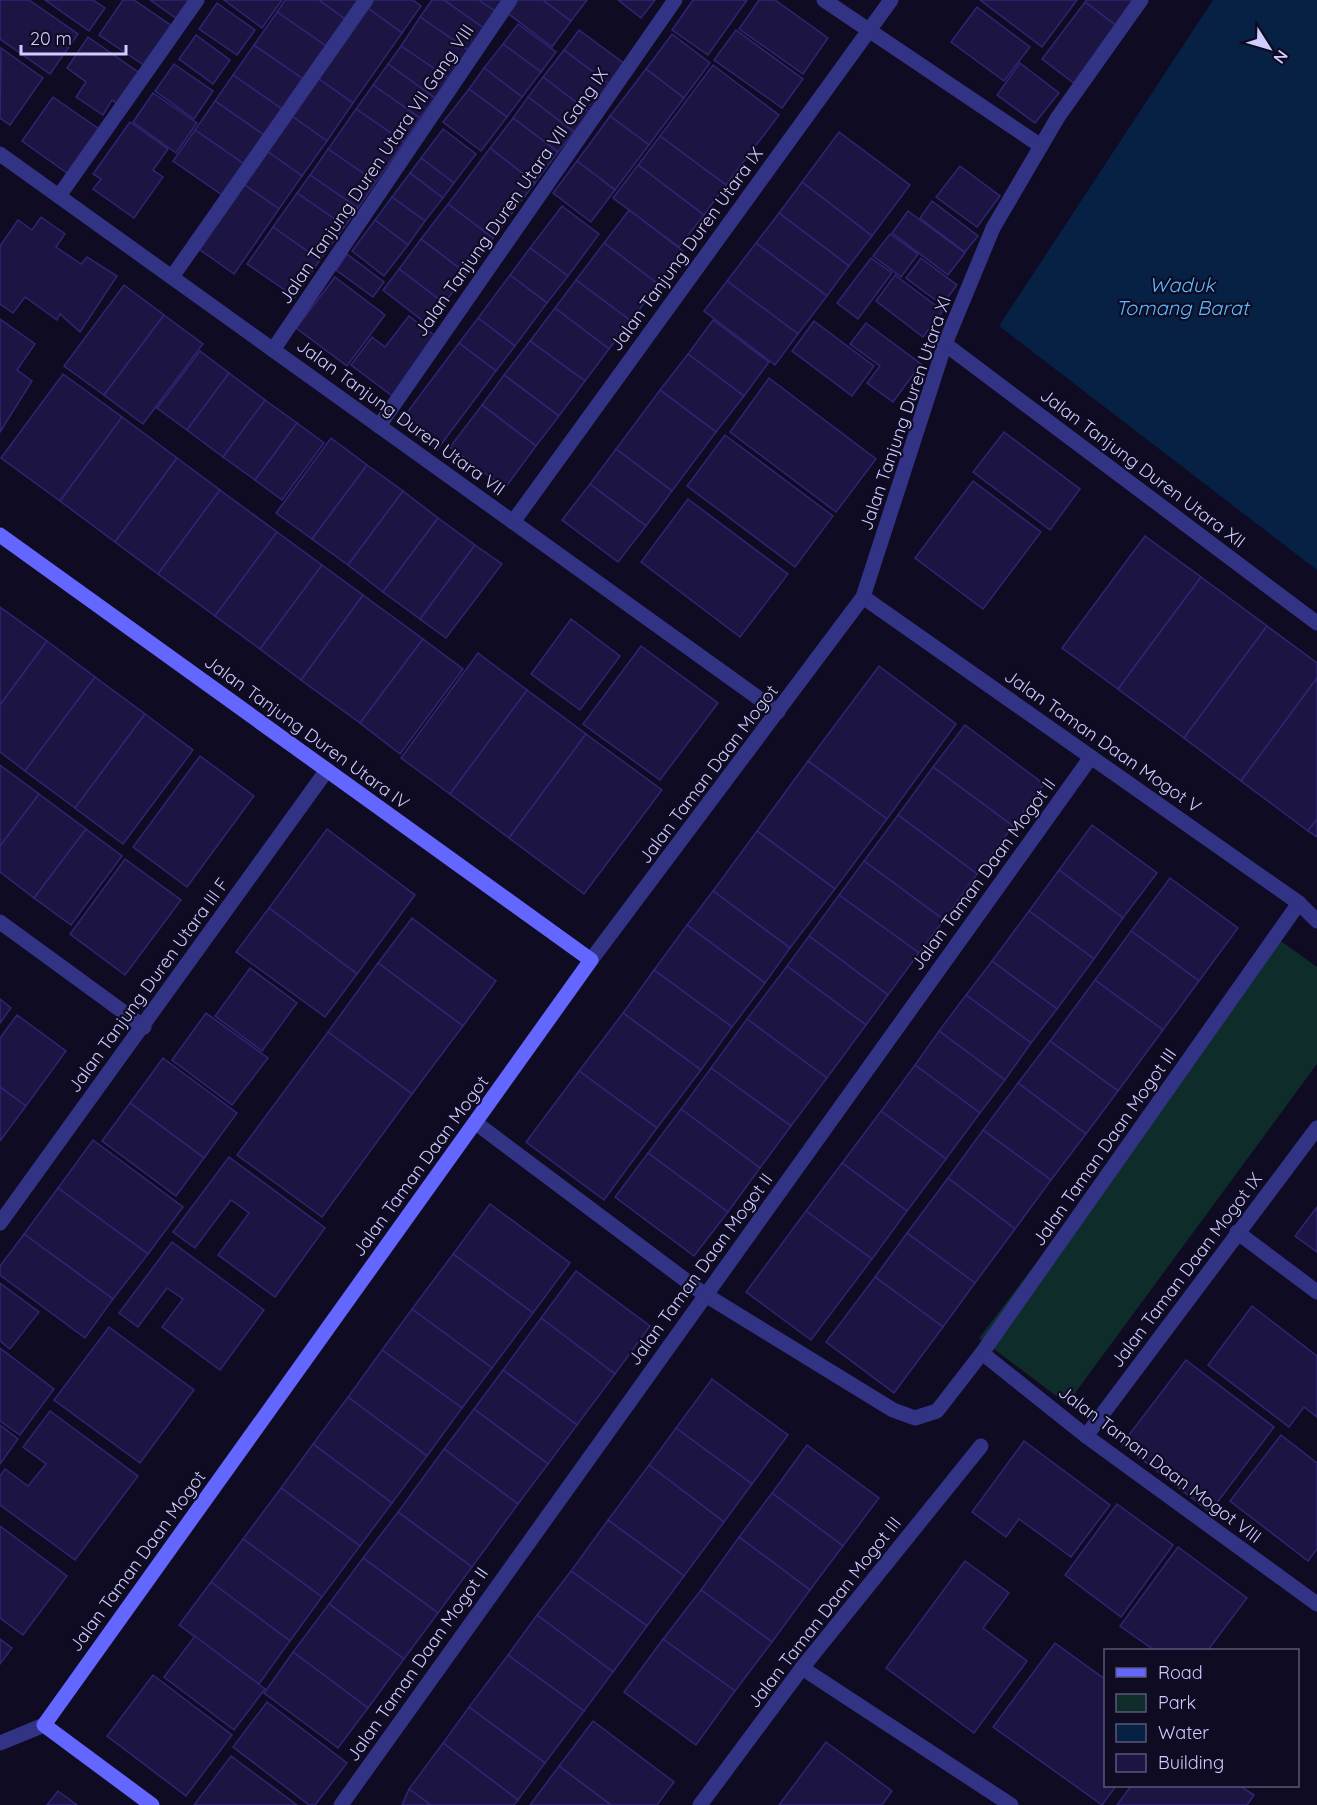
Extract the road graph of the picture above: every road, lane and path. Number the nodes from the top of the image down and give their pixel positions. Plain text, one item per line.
1 (197, 0) edge
2 (366, 0) edge
3 (510, 0) edge
4 (675, 0) edge
5 (824, 0) edge
6 (891, 0) edge
7 (1140, 0) edge
8 (869, 30) junction
9 (1041, 146) junction
10 (0, 154) edge
11 (59, 196) junction
12 (172, 277) junction
13 (945, 344) junction
14 (273, 350) junction
15 (380, 426) junction
16 (513, 522) junction
17 (0, 535) edge
18 (863, 597) junction
19 (1317, 622) edge
20 (778, 712) junction
21 (1091, 757) junction
22 (327, 770) junction
23 (1299, 903) junction
24 (1317, 921) edge
25 (0, 922) edge
26 (591, 960) junction
27 (144, 1027) junction
28 (476, 1123) junction
29 (1317, 1128) edge
30 (0, 1222) edge
31 (1237, 1232) junction
32 (1317, 1292) edge
33 (704, 1294) junction
34 (982, 1353) junction
35 (1086, 1436) junction
36 (981, 1446) dead end
37 (1317, 1604) edge
38 (802, 1668) junction
39 (44, 1725) junction
40 (0, 1743) edge
41 (152, 1805) edge
42 (341, 1805) edge
43 (700, 1805) edge
44 (1011, 1805) edge

1 - 11 street
2 - 12 street
3 - 14 street, Jalan Tanjung Duren Utara VII Gang VIII
4 - 15 street, Jalan Tanjung Duren Utara VII Gang IX
5 - 8 street
6 - 8 street, Jalan Tanjung Duren Utara IX
7 - 9 street, Jalan Tanjung Duren Utara XI
8 - 9 street
8 - 16 street, Jalan Tanjung Duren Utara IX
9 - 13 street, Jalan Tanjung Duren Utara XI
10 - 11 street, Jalan Tanjung Duren Utara VII
11 - 12 street, Jalan Tanjung Duren Utara VII
12 - 14 street, Jalan Tanjung Duren Utara VII
13 - 18 street, Jalan Tanjung Duren Utara XI
13 - 19 street, Jalan Tanjung Duren Utara XII
14 - 15 street, Jalan Tanjung Duren Utara VII
15 - 16 street, Jalan Tanjung Duren Utara VII
16 - 20 street, Jalan Tanjung Duren Utara VII
17 - 22 street, Jalan Tanjung Duren Utara IV
18 - 20 street, Jalan Taman Daan Mogot
18 - 21 street, Jalan Taman Daan Mogot V
20 - 26 street, Jalan Taman Daan Mogot
21 - 23 street, Jalan Taman Daan Mogot V
21 - 33 street, Jalan Taman Daan Mogot II
22 - 26 street, Jalan Tanjung Duren Utara IV
22 - 27 street, Jalan Tanjung Duren Utara III F
23 - 24 street, Jalan Taman Daan Mogot V
23 - 34 street, Jalan Taman Daan Mogot III
25 - 27 street
26 - 28 street, Jalan Taman Daan Mogot
27 - 30 street, Jalan Tanjung Duren Utara III F
28 - 33 street
28 - 39 street, Jalan Taman Daan Mogot
29 - 31 street, Jalan Taman Daan Mogot IX
31 - 32 street
31 - 35 street, Jalan Taman Daan Mogot IX
33 - 34 street, Jalan Taman Daan Mogot III
33 - 42 street, Jalan Taman Daan Mogot II
34 - 35 street, Jalan Taman Daan Mogot VIII
35 - 37 street, Jalan Taman Daan Mogot VIII
36 - 38 street, Jalan Taman Daan Mogot III
38 - 43 street, Jalan Taman Daan Mogot III
38 - 44 street
39 - 40 street
39 - 41 street

